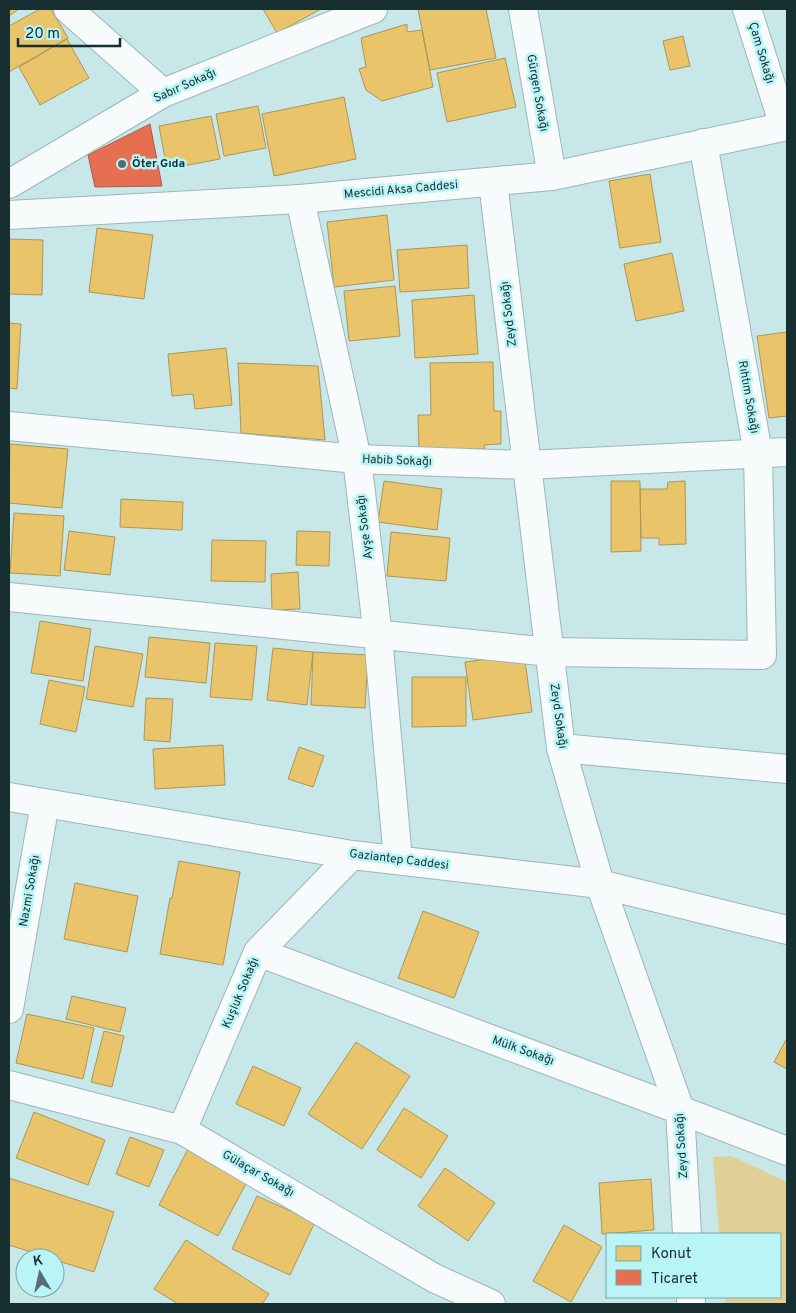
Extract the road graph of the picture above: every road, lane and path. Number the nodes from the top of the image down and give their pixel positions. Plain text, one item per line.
1 (68, 9) edge
2 (373, 9) edge
3 (523, 9) edge
4 (747, 9) edge
5 (163, 93) junction
6 (785, 126) edge
7 (703, 143) junction
8 (552, 176) junction
9 (493, 182) junction
10 (9, 184) edge
11 (300, 198) junction
12 (9, 215) edge
13 (9, 426) edge
14 (787, 452) edge
15 (758, 454) junction
16 (357, 459) junction
17 (527, 465) junction
18 (9, 597) edge
19 (378, 636) junction
20 (550, 652) junction
21 (561, 748) junction
22 (787, 769) edge
23 (9, 797) edge
24 (46, 803) junction
25 (352, 855) junction
26 (398, 860) junction
27 (600, 884) junction
28 (787, 930) edge
29 (258, 952) junction
30 (9, 1009) edge
31 (9, 1085) edge
32 (680, 1110) junction
33 (182, 1130) junction
34 (787, 1151) edge
35 (687, 1233) edge
36 (491, 1304) edge

1 - 5 street
2 - 5 street, Sabır Sokağı
3 - 8 street, Gürgen Sokağı
4 - 6 street, Çam Sokağı
5 - 10 street, Sabır Sokağı
6 - 7 street, Mescidi Aksa Caddesi
7 - 8 street, Mescidi Aksa Caddesi
7 - 15 street, Rıhtım Sokağı
8 - 9 street, Mescidi Aksa Caddesi
9 - 11 street, Mescidi Aksa Caddesi
9 - 17 street, Zeyd Sokağı
11 - 12 street, Mescidi Aksa Caddesi
11 - 16 street, Ayşe Sokağı
13 - 16 street, Habib Sokağı
14 - 15 street, Habib Sokağı
15 - 17 street, Habib Sokağı
15 - 20 street, Rıhtım Sokağı
16 - 17 street, Habib Sokağı
16 - 19 street, Ayşe Sokağı
17 - 20 street, Zeyd Sokağı
18 - 19 street
19 - 20 street
19 - 26 street, Ayşe Sokağı
20 - 21 street, Zeyd Sokağı
21 - 22 street
21 - 27 street, Zeyd Sokağı
23 - 24 street, Gaziantep Caddesi
24 - 25 street, Gaziantep Caddesi
24 - 30 street, Nazmi Sokağı
25 - 26 street, Gaziantep Caddesi
25 - 29 street, Kuşluk Sokağı
26 - 27 street, Gaziantep Caddesi
27 - 28 street, Gaziantep Caddesi
27 - 32 street, Zeyd Sokağı
29 - 32 street, Mülk Sokağı
29 - 33 street, Kuşluk Sokağı
31 - 33 street, Gülaçar Sokağı
32 - 34 street, Mülk Sokağı
32 - 35 street, Zeyd Sokağı
33 - 36 street, Gülaçar Sokağı

